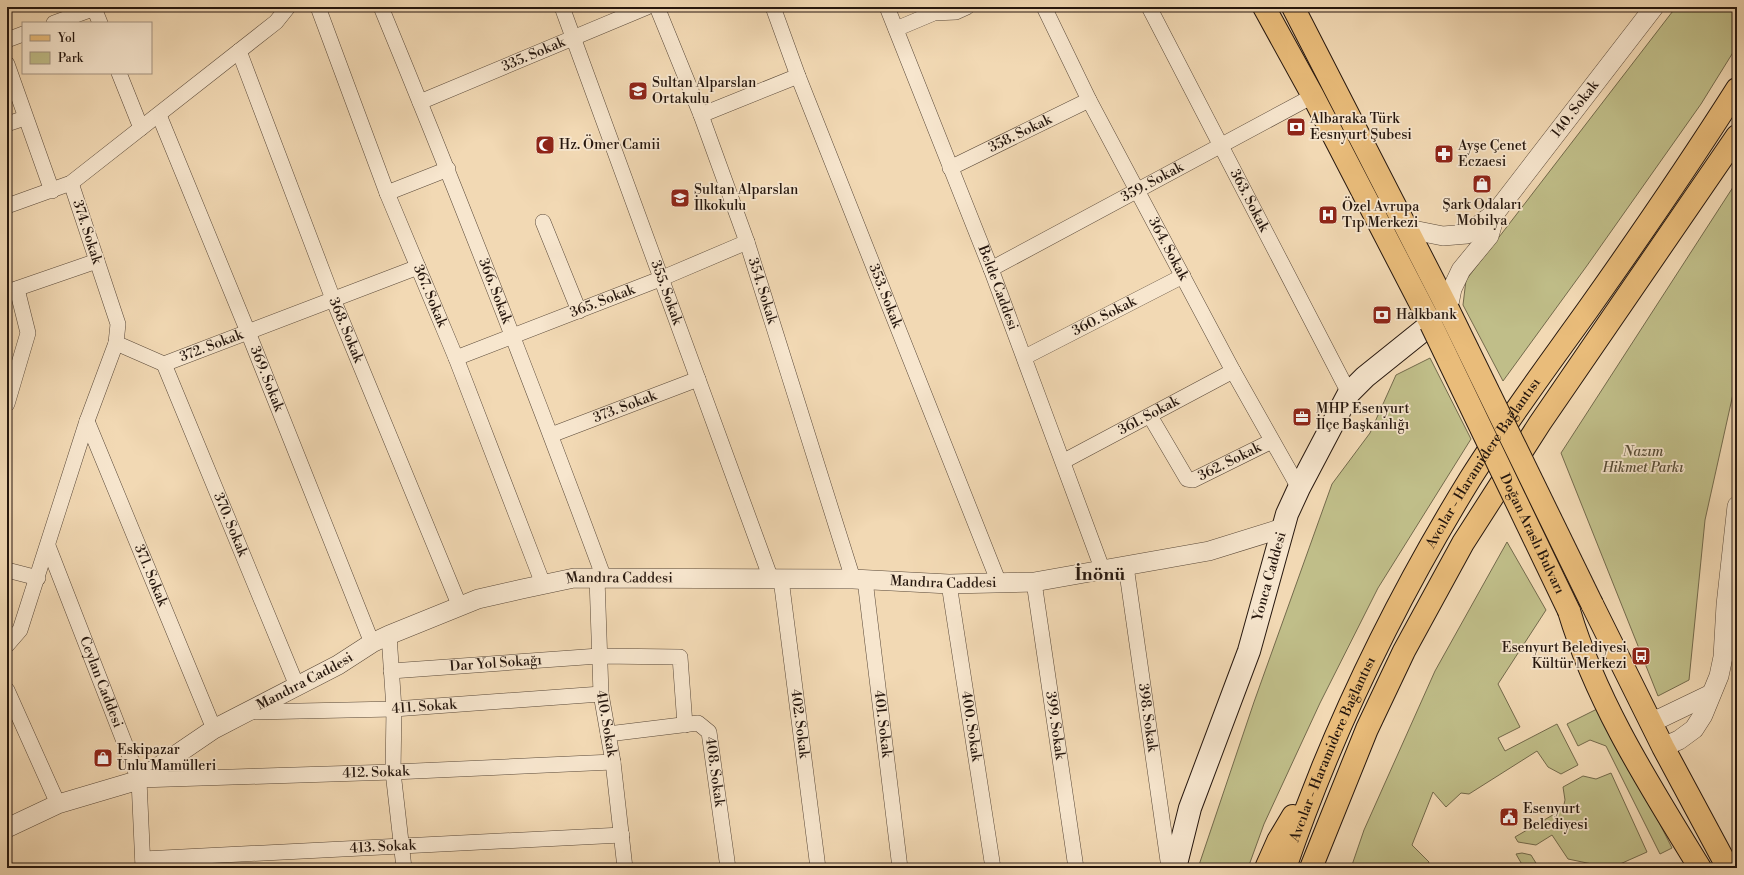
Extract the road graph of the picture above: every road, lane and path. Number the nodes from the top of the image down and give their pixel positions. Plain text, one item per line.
1 (288, 7) edge
2 (318, 7) edge
3 (380, 7) edge
4 (562, 7) edge
5 (647, 7) edge
6 (657, 7) edge
7 (773, 7) edge
8 (887, 7) edge
9 (967, 7) edge
10 (1044, 7) edge
11 (1149, 7) edge
12 (1264, 7) edge
13 (1293, 7) edge
14 (1654, 7) edge
15 (96, 8) edge
16 (57, 22) edge
17 (100, 22) edge
18 (896, 29) junction
19 (22, 34) edge
20 (573, 38) junction
21 (7, 40) edge
22 (239, 51) junction
23 (7, 64) edge
24 (119, 74) edge
25 (798, 76) junction
26 (1737, 89) edge
27 (1314, 96) junction
28 (1089, 100) junction
29 (420, 102) junction
30 (159, 115) junction
31 (701, 115) junction
32 (25, 118) junction
33 (7, 124) edge
34 (141, 128) junction
35 (1737, 136) edge
36 (1221, 146) junction
37 (950, 168) junction
38 (448, 169) junction
39 (71, 183) junction
40 (52, 191) junction
41 (1138, 191) junction
42 (388, 193) junction
43 (7, 206) edge
44 (1496, 212) junction
45 (543, 222) dead end
46 (1408, 229) junction
47 (747, 242) junction
48 (97, 261) junction
49 (418, 267) junction
50 (991, 269) junction
51 (1183, 276) junction
52 (660, 279) junction
53 (12, 290) edge
54 (333, 300) junction
55 (1448, 309) junction
56 (579, 311) junction
57 (1431, 324) junction
58 (248, 332) junction
59 (512, 337) junction
60 (116, 343) junction
61 (1025, 357) junction
62 (456, 358) junction
63 (164, 364) junction
64 (1233, 371) junction
65 (698, 379) junction
66 (1350, 393) junction
67 (7, 404) edge
68 (1150, 416) junction
69 (87, 421) junction
70 (551, 435) junction
71 (1272, 441) junction
72 (1064, 462) junction
73 (1299, 488) junction
74 (1737, 506) edge
75 (1283, 528) junction
76 (48, 546) junction
77 (1126, 566) junction
78 (7, 570) edge
79 (1103, 571) junction
80 (38, 578) junction
81 (600, 578) junction
82 (776, 579) junction
83 (859, 580) junction
84 (1034, 582) junction
85 (999, 583) junction
86 (543, 584) junction
87 (949, 584) junction
88 (460, 608) junction
89 (1569, 611) junction
90 (388, 635) junction
91 (372, 643) junction
92 (7, 645) edge
93 (599, 656) junction
94 (391, 671) junction
95 (297, 686) junction
96 (7, 690) edge
97 (601, 694) junction
98 (1711, 694) junction
99 (394, 709) junction
100 (246, 712) junction
101 (1647, 717) junction
102 (685, 725) junction
103 (214, 729) junction
104 (608, 734) junction
105 (1663, 747) junction
106 (613, 762) junction
107 (393, 772) junction
108 (1316, 779) junction
109 (139, 780) junction
110 (58, 804) junction
111 (7, 828) edge
112 (622, 835) junction
113 (401, 845) junction
114 (143, 863) edge
115 (404, 868) edge
116 (625, 868) edge
117 (728, 868) edge
118 (818, 868) edge
119 (900, 868) edge
120 (993, 868) edge
121 (1076, 868) edge
122 (1169, 868) edge
123 (1175, 868) edge
124 (1266, 868) edge
125 (1285, 868) edge
126 (1311, 868) edge
127 (1700, 868) edge
128 (1728, 868) edge

1 - 22 street, 374. Sokak
2 - 42 street, 367. Sokak
3 - 29 street, 366. Sokak
4 - 20 street, 355. Sokak
5 - 20 street, 335. Sokak
6 - 31 street, 354. Sokak
7 - 25 street, 353. Sokak
8 - 18 street, Belde Caddesi
9 - 18 street
10 - 28 street, 364. Sokak
11 - 36 street, 363. Sokak
12 - 27 main road, Doğan Araslı Bulvarı
13 - 46 main road, Doğan Araslı Bulvarı
14 - 44 street, 140. Sokak
15 - 16 street
15 - 17 street
18 - 37 street, Belde Caddesi
19 - 21 street
20 - 29 street, 335. Sokak
20 - 52 street, 355. Sokak
22 - 30 street, 374. Sokak
22 - 54 street, 368. Sokak
23 - 32 street
24 - 34 street
25 - 31 street
25 - 85 street, 353. Sokak
26 - 108 main road, Avcılar - Haramidere Bağlantısı
27 - 36 street, 359. Sokak
27 - 57 main road, Doğan Araslı Bulvarı
28 - 37 street, 358. Sokak
28 - 41 street, 364. Sokak
29 - 38 street, 366. Sokak
30 - 34 street, 374. Sokak
30 - 58 street, 369. Sokak
31 - 47 street, 354. Sokak
32 - 33 street
32 - 40 street
34 - 39 street, 374. Sokak
35 - 126 main road, Avcılar - Haramidere Bağlantısı
36 - 41 street, 359. Sokak
36 - 66 street, 363. Sokak
37 - 50 street, Belde Caddesi
38 - 42 street
38 - 59 street, 366. Sokak
39 - 40 street
39 - 48 street, 374. Sokak
40 - 43 street
41 - 50 street, 359. Sokak
41 - 51 street, 364. Sokak
42 - 49 street, 367. Sokak
44 - 46 street
44 - 55 street
45 - 56 street
46 - 55 main road, Doğan Araslı Bulvarı
47 - 52 street, 365. Sokak
47 - 83 street, 354. Sokak
48 - 53 street
48 - 60 street, 374. Sokak
49 - 54 street, 372. Sokak
49 - 62 street, 367. Sokak
50 - 61 street, Belde Caddesi
51 - 61 street, 360. Sokak
51 - 64 street, 364. Sokak
52 - 56 street, 365. Sokak
52 - 65 street, 355. Sokak
53 - 67 street
54 - 58 street, 372. Sokak
54 - 88 street, 368. Sokak
55 - 101 main road, Doğan Araslı Bulvarı, bridge
56 - 59 street, 365. Sokak
57 - 66 main road, Yonca Caddesi
57 - 89 main road, Doğan Araslı Bulvarı, bridge
58 - 63 street, 372. Sokak
58 - 91 street, 369. Sokak
59 - 62 street, 365. Sokak
59 - 70 street, 366. Sokak
60 - 63 street, 372. Sokak
60 - 69 street, 374. Sokak
61 - 72 street, Belde Caddesi
62 - 86 street, 367. Sokak
63 - 95 street, 370. Sokak
64 - 68 street, 361. Sokak
64 - 71 street, 364. Sokak
65 - 70 street, 373. Sokak
65 - 82 street, 355. Sokak
66 - 73 main road, Yonca Caddesi
68 - 71 street, 362. Sokak
68 - 72 street, 361. Sokak
69 - 76 street, 374. Sokak
69 - 103 street, 371. Sokak
70 - 81 street, 366. Sokak
71 - 73 street, 364. Sokak
72 - 79 street, Belde Caddesi
73 - 75 main road, Yonca Caddesi
74 - 98 street
75 - 77 street, Mandıra Caddesi
75 - 123 main road, Yonca Caddesi
76 - 80 street, 374. Sokak
76 - 109 street, Ceylan Caddesi
77 - 79 street, Mandıra Caddesi
77 - 122 street, 398. Sokak
78 - 80 street
79 - 84 street, Mandıra Caddesi
80 - 92 street, 374. Sokak
81 - 82 street, Mandıra Caddesi
81 - 86 street, Mandıra Caddesi
81 - 93 street, 410. Sokak
82 - 83 street, Mandıra Caddesi
82 - 118 street, 402. Sokak
83 - 87 street, Mandıra Caddesi
83 - 119 street, 401. Sokak
84 - 85 street, Mandıra Caddesi
84 - 121 street, 399. Sokak
85 - 87 street, Mandıra Caddesi
86 - 88 street, Mandıra Caddesi
87 - 120 street, 400. Sokak
88 - 90 street, Mandıra Caddesi
89 - 105 main road
89 - 127 main road, Doğan Araslı Bulvarı
90 - 91 street, Mandıra Caddesi
90 - 94 street
91 - 95 street, Mandıra Caddesi
93 - 94 street, Dar Yol Sokağı
93 - 97 street, 410. Sokak
93 - 102 street, Dar Yol Sokağı
94 - 99 street
95 - 100 street, Mandıra Caddesi
96 - 110 street
97 - 99 street, 411. Sokak
97 - 104 street, 410. Sokak
98 - 101 street
98 - 105 street
99 - 100 street, 411. Sokak
99 - 107 street
100 - 103 street, Mandıra Caddesi
101 - 105 main road, Doğan Araslı Bulvarı
102 - 104 street, 408. Sokak
102 - 117 street, 408. Sokak
103 - 109 street, Mandıra Caddesi
104 - 106 street, 410. Sokak
105 - 128 main road, Doğan Araslı Bulvarı
106 - 107 street, 412. Sokak
106 - 112 street, 410. Sokak
107 - 109 street, 412. Sokak
107 - 113 street
108 - 124 main road
108 - 125 main road, Avcılar - Haramidere Bağlantısı
109 - 110 street, Mandıra Caddesi
109 - 114 street, Ceylan Caddesi
110 - 111 street, Mandıra Caddesi
112 - 113 street, 413. Sokak
112 - 116 street, 410. Sokak
113 - 114 street, 413. Sokak
113 - 115 street

